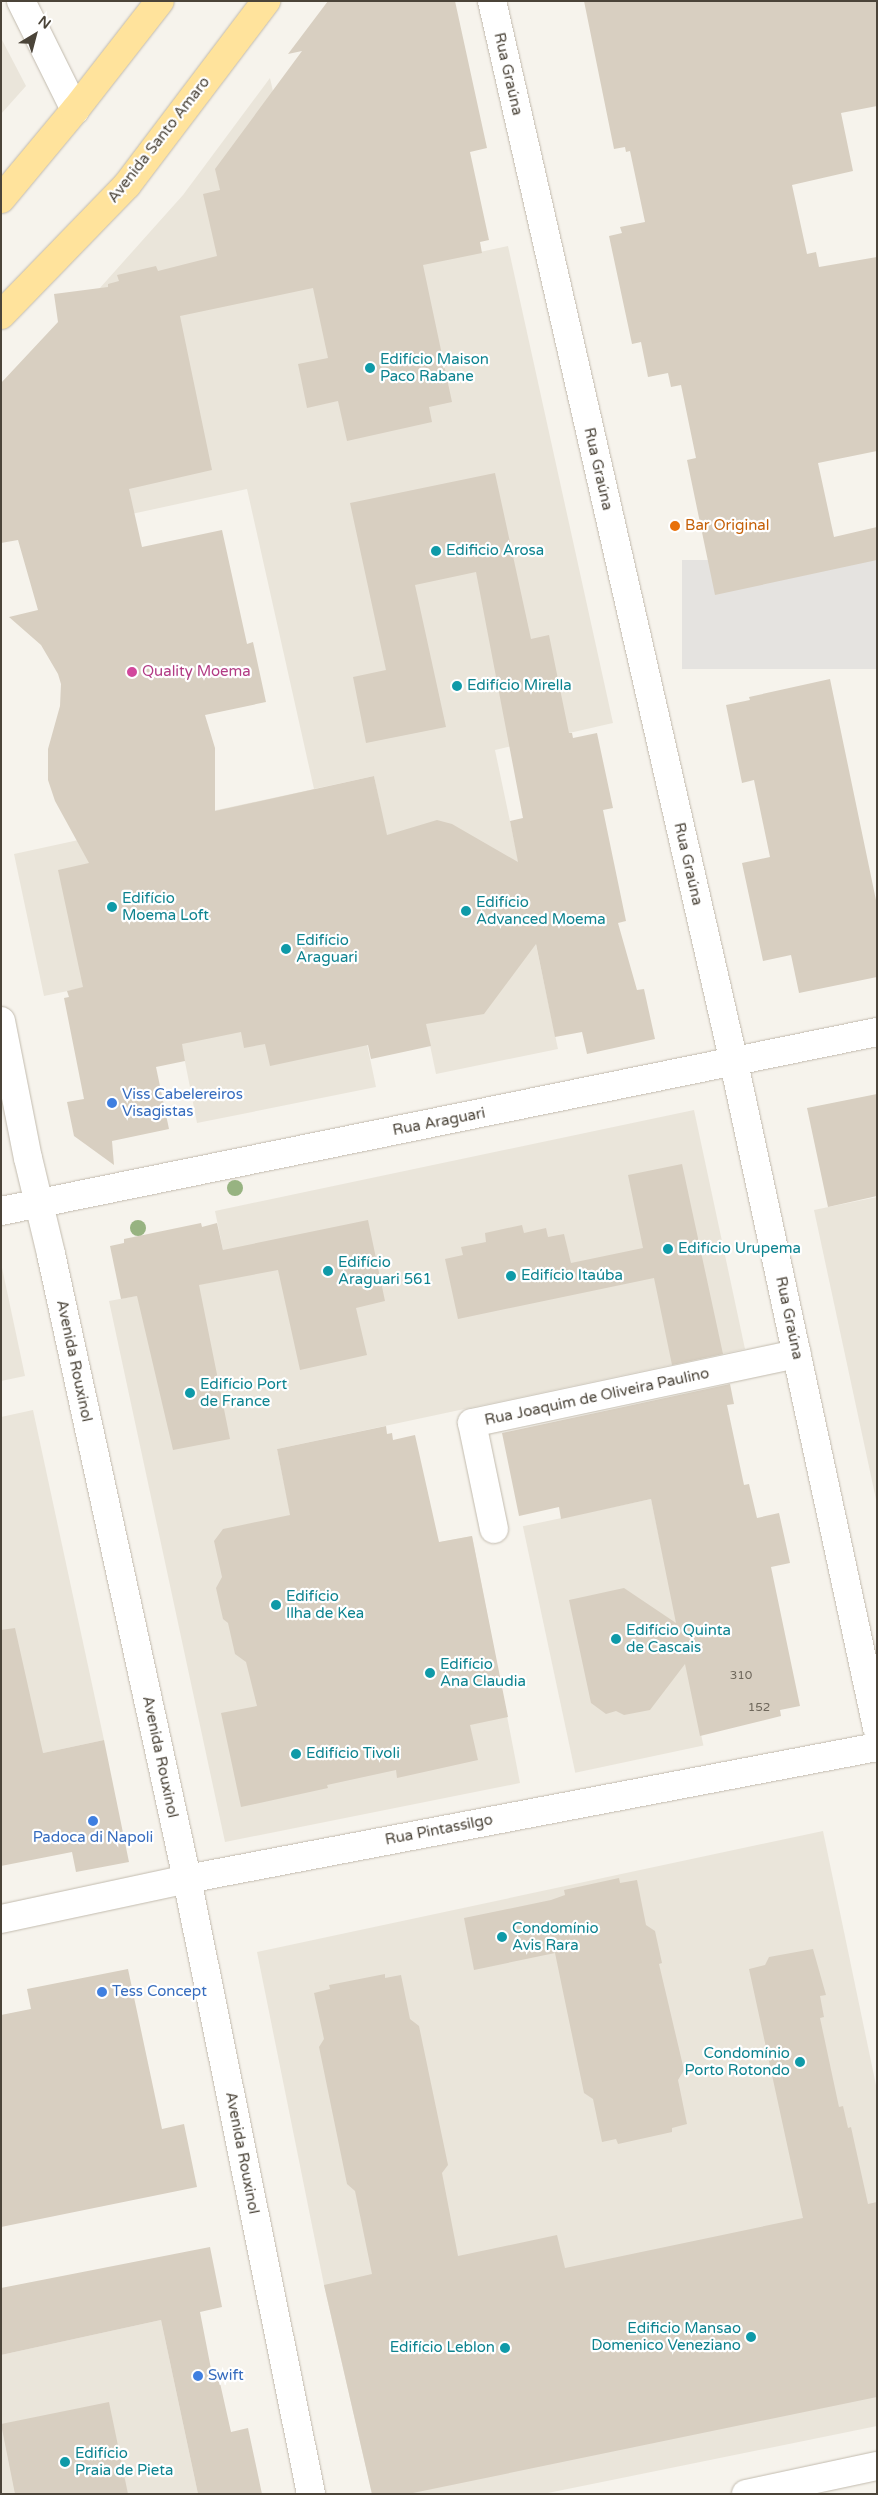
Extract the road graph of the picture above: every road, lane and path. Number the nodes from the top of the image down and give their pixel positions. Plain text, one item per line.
1 (21, 1) edge
2 (160, 1) edge
3 (266, 1) edge
4 (492, 1) edge
5 (75, 110) junction
6 (1, 199) edge
7 (1, 315) edge
8 (1, 1021) edge
9 (877, 1032) edge
10 (734, 1063) junction
11 (39, 1204) junction
12 (1, 1211) edge
13 (797, 1354) junction
14 (494, 1529) dead end
15 (877, 1728) edge
16 (877, 1747) edge
17 (186, 1879) junction
18 (1, 1919) edge
19 (877, 2466) edge
20 (311, 2494) edge
21 (746, 2494) edge

1 - 5 street
2 - 5 main road
3 - 7 main road, Avenida Santo Amaro
4 - 10 street, Rua Graúna
5 - 6 main road
8 - 11 street, Avenida Rouxinol
9 - 10 street, Rua Araguari
10 - 11 street, Rua Araguari
10 - 13 street, Rua Graúna
11 - 12 street, Rua Araguari
11 - 17 street, Avenida Rouxinol
13 - 14 street, Rua Joaquim de Oliveira Paulino
13 - 15 street, Rua Graúna
16 - 17 street, Rua Pintassilgo
17 - 18 street, Rua Pintassilgo
17 - 20 street, Avenida Rouxinol
19 - 21 street

